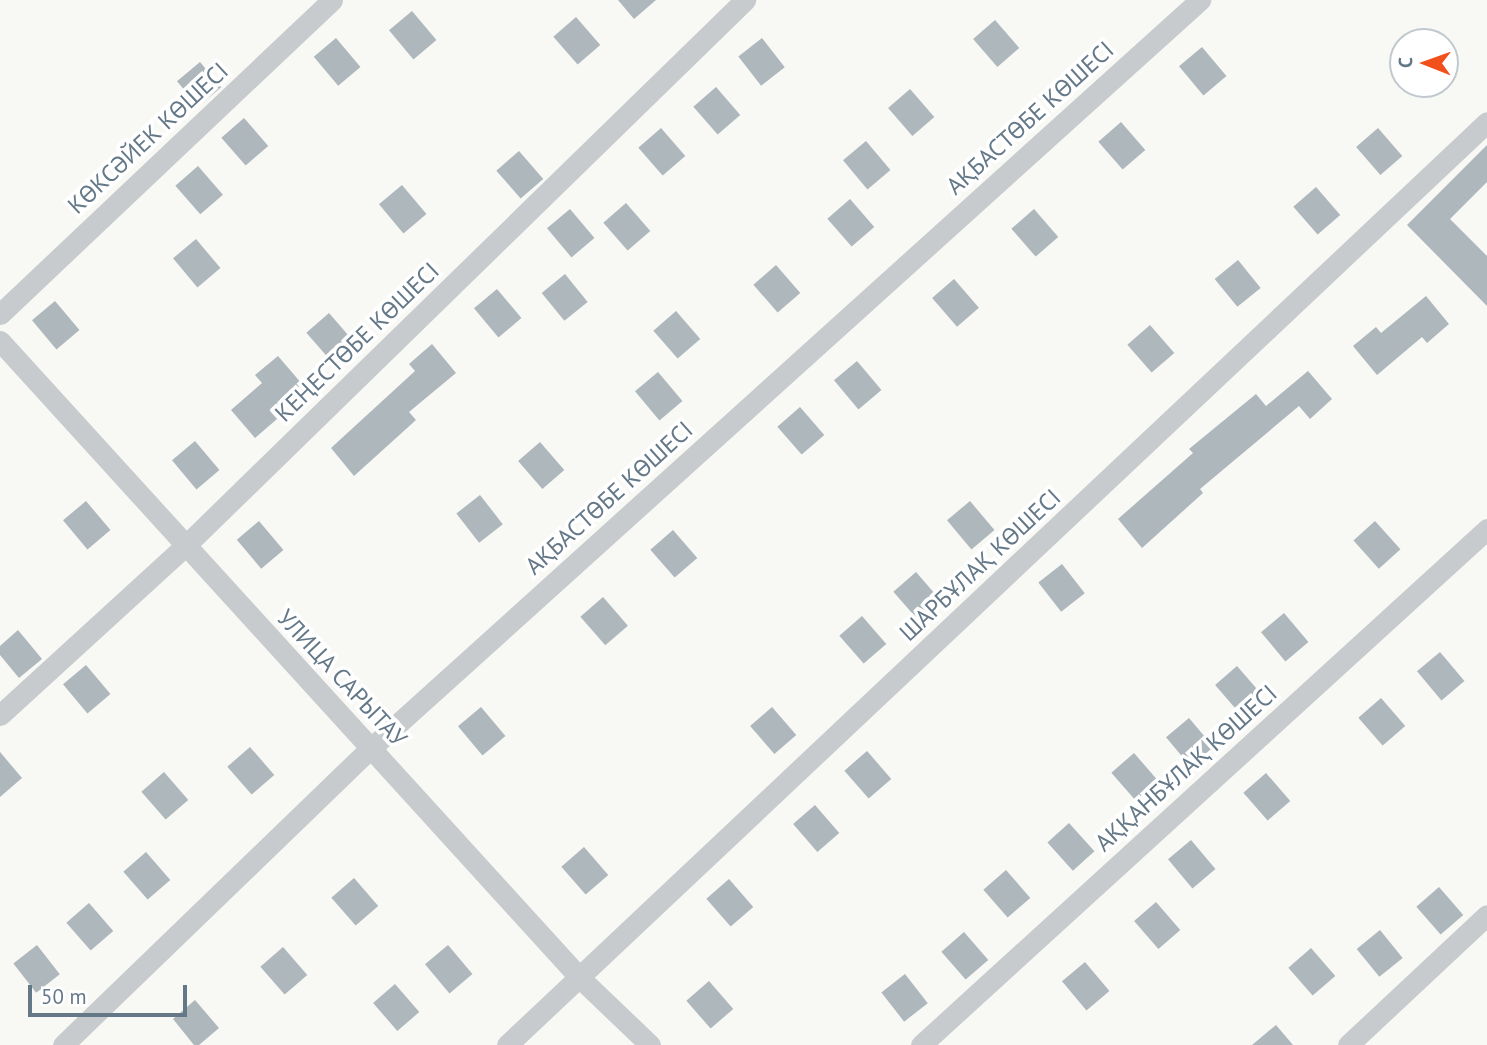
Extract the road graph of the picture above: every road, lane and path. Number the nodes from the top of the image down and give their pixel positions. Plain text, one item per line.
1 (332, 0) edge
2 (745, 0) edge
3 (1200, 0) edge
4 (1487, 122) edge
5 (0, 314) edge
6 (0, 341) edge
7 (1487, 529) edge
8 (184, 547) junction
9 (0, 715) edge
10 (371, 748) junction
11 (1487, 915) edge
12 (580, 978) junction
13 (63, 1045) edge
14 (507, 1045) edge
15 (650, 1045) edge
16 (921, 1045) edge
17 (1348, 1045) edge

1 - 5 street, КӨКСӘЙЕК КӨШЕСІ
2 - 8 street, КЕҢЕСТӨБЕ КӨШЕСІ
3 - 10 street, АҚБАСТӨБЕ КӨШЕСІ
4 - 12 street, ШАРБҰЛАҚ КӨШЕСІ
6 - 8 street, УЛИЦА САРЫТАУ
7 - 16 street, АҚҚАНБҰЛАҚ КӨШЕСІ
8 - 9 street, КЕҢЕСТӨБЕ КӨШЕСІ
8 - 10 street, УЛИЦА САРЫТАУ
10 - 12 street, УЛИЦА САРЫТАУ
10 - 13 street, АҚБАСТӨБЕ КӨШЕСІ
11 - 17 street
12 - 14 street, ШАРБҰЛАҚ КӨШЕСІ
12 - 15 street, УЛИЦА САРЫТАУ

